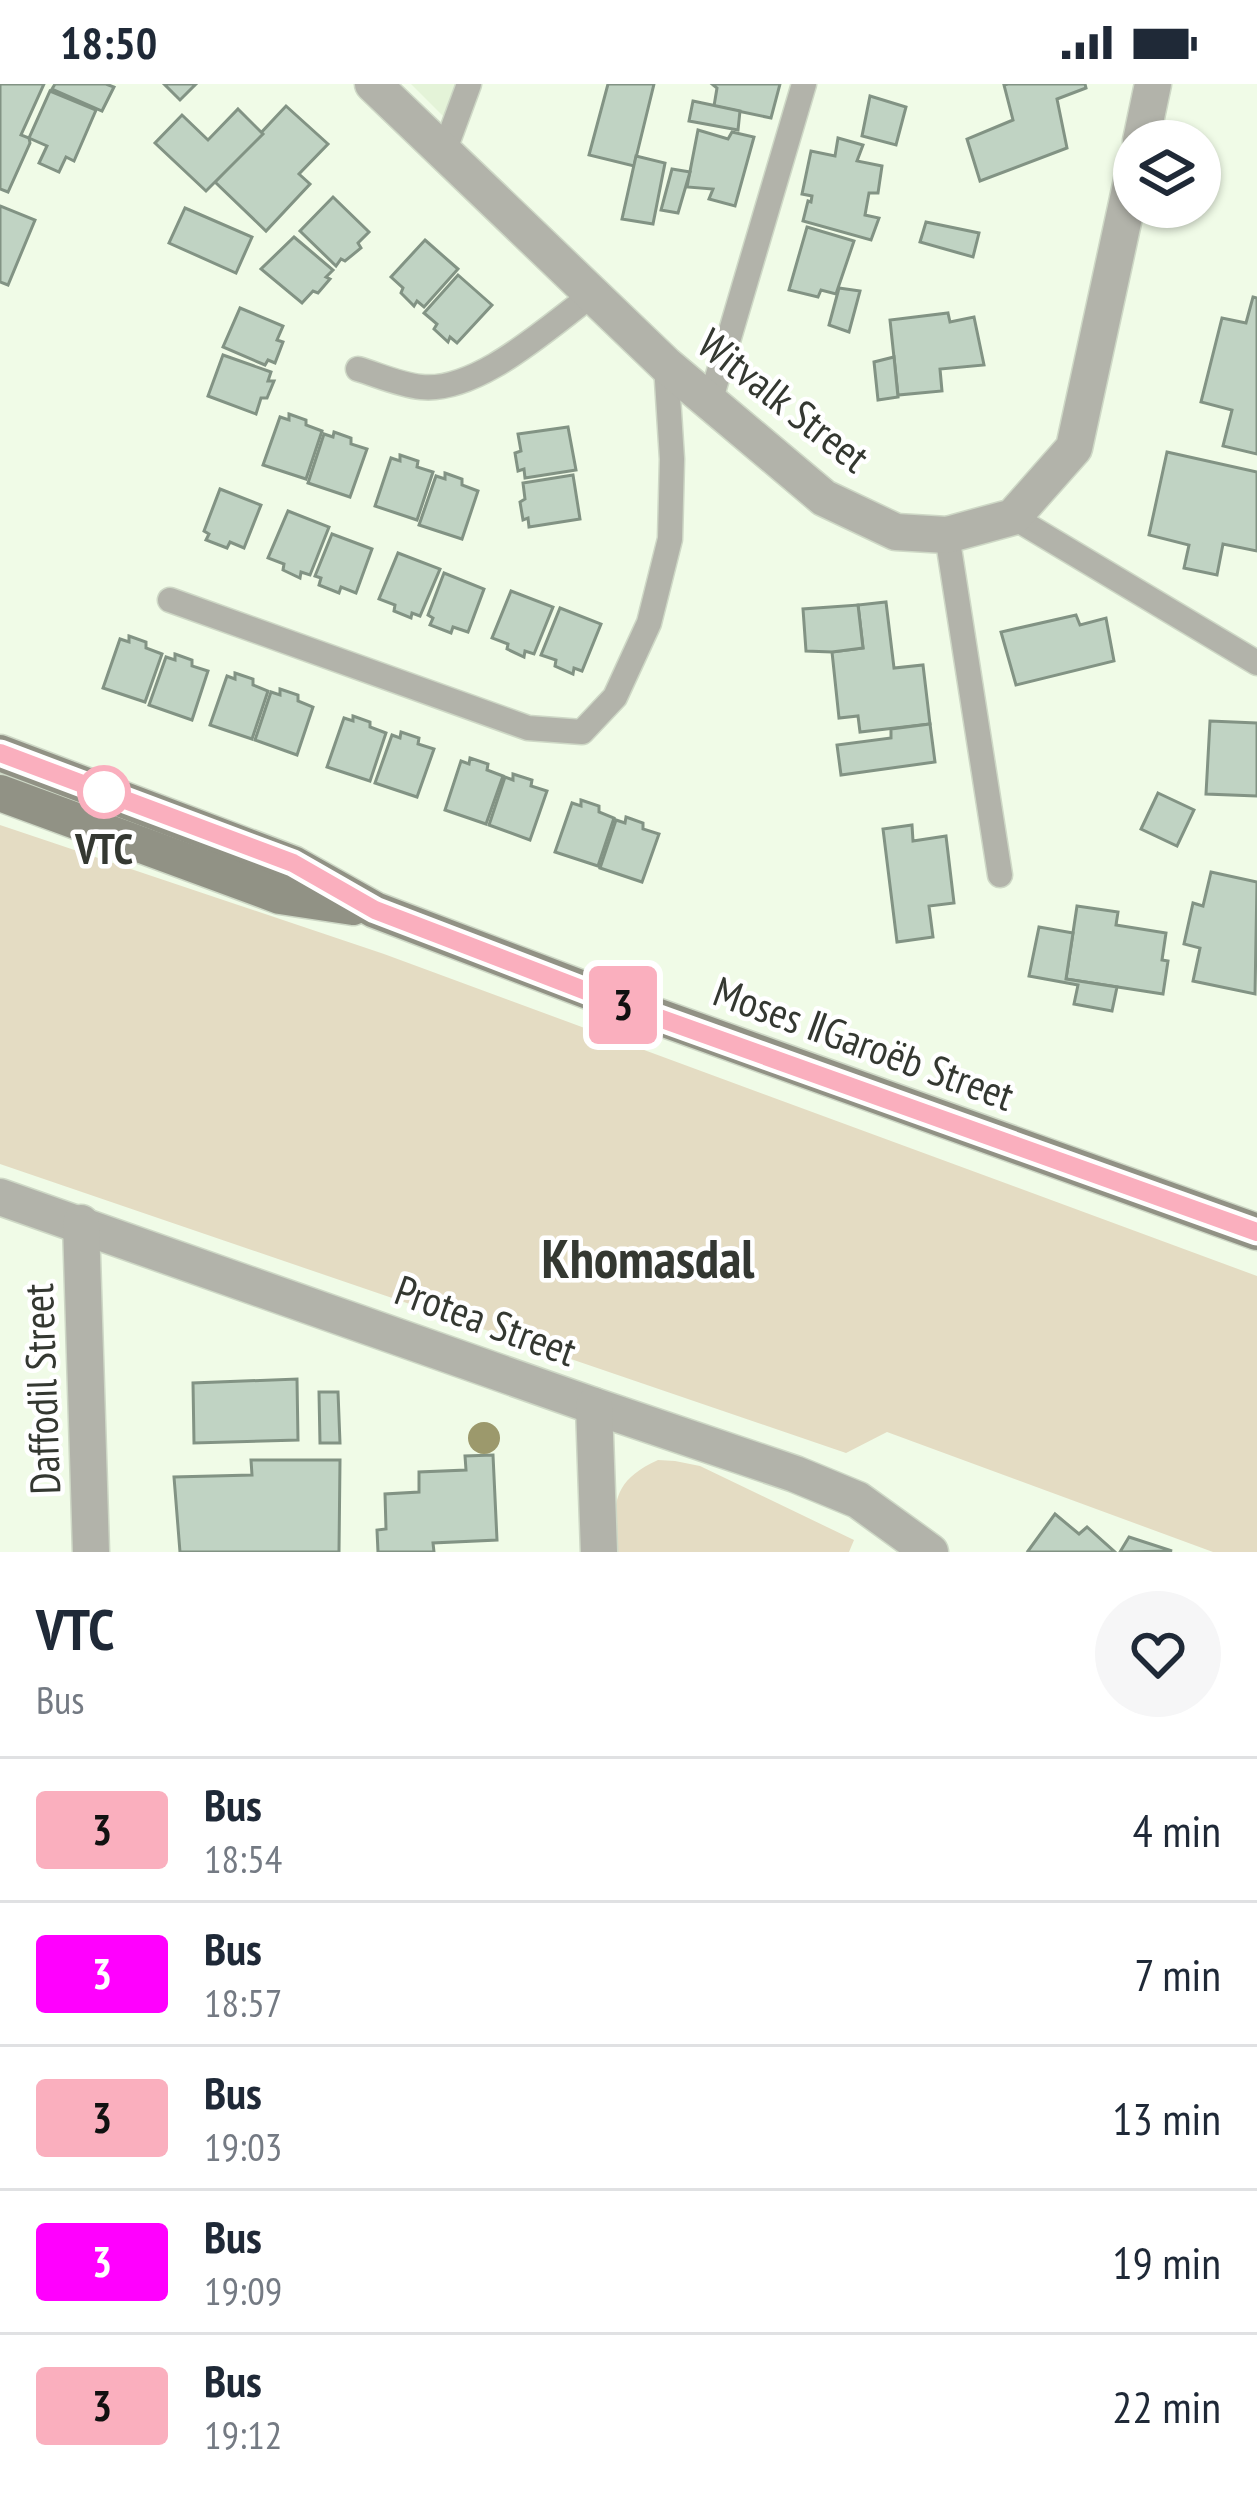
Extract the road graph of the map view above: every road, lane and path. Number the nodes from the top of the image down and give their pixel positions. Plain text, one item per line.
1 (373, 84) edge
2 (469, 84) edge
3 (803, 84) edge
4 (1153, 84) edge
5 (1145, 120) edge
6 (444, 152) junction
7 (1122, 228) edge
8 (592, 295) junction
9 (666, 365) junction
10 (358, 369) dead end
11 (710, 402) junction
12 (1013, 517) junction
13 (947, 535) junction
14 (170, 600) dead end
15 (1257, 663) edge
16 (0, 753) edge
17 (0, 793) edge
18 (1000, 874) dead end
19 (375, 910) junction
20 (0, 1197) edge
21 (81, 1223) junction
22 (1257, 1232) edge
23 (594, 1406) junction
24 (91, 1552) edge
25 (599, 1552) edge
26 (929, 1552) edge

1 - 6 street, Witvalk Street
2 - 6 lane
3 - 11 lane
4 - 5 street
6 - 8 street, Witvalk Street
7 - 12 street
8 - 9 street, Witvalk Street
8 - 10 lane
9 - 11 street, Witvalk Street
9 - 14 lane
11 - 13 street, Witvalk Street
12 - 13 street, Witvalk Street
12 - 15 lane
13 - 18 lane
16 - 19 main road, Moses ǁGaroëb Street
17 - 19 main road, Moses ǁGaroëb Street
19 - 22 main road, Moses ǁGaroëb Street
20 - 21 street, Protea Street
21 - 23 street, Protea Street
21 - 24 street, Daffodil Street
23 - 25 street
23 - 26 street, Protea Street

